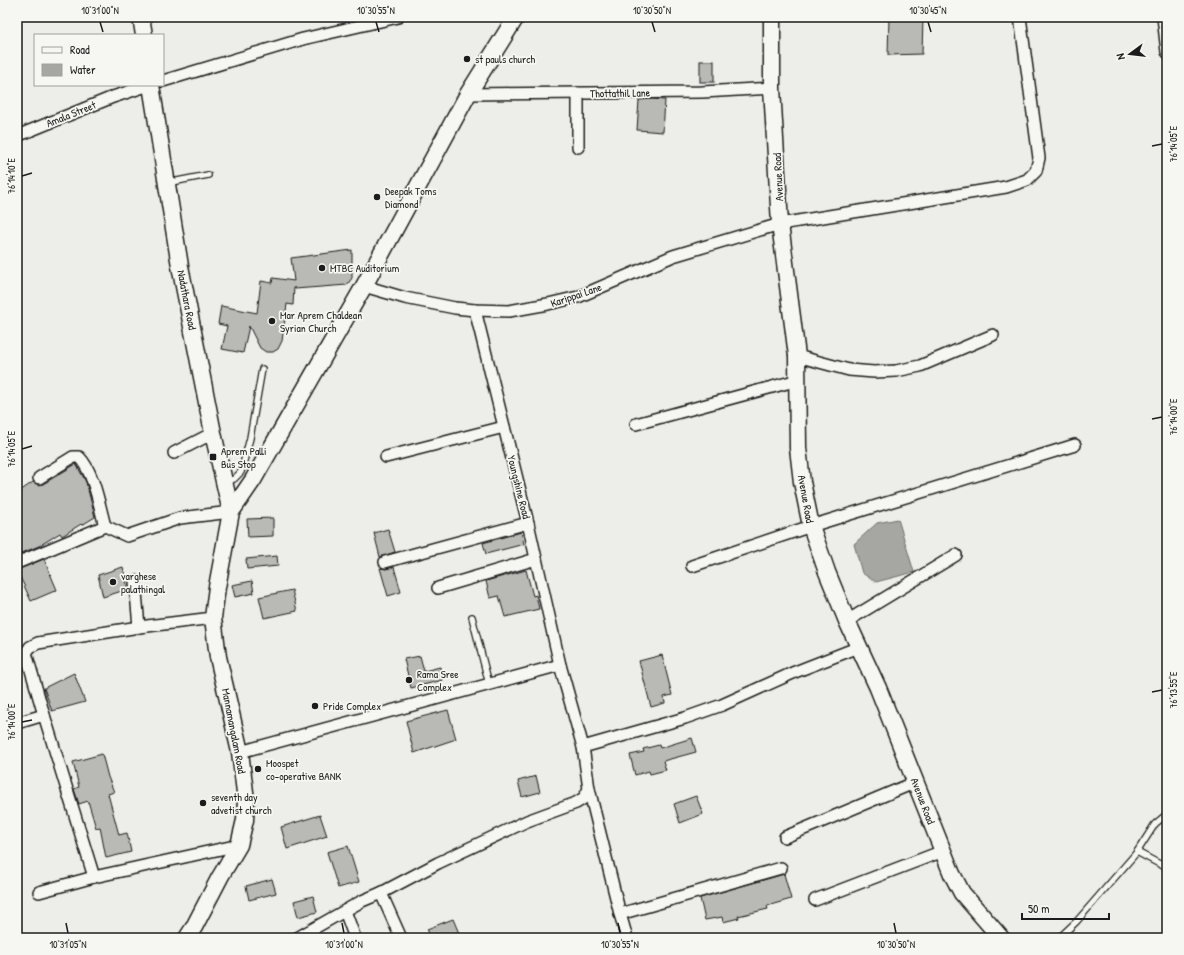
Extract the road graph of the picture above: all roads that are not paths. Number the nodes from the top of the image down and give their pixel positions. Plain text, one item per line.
1 (141, 17) edge
2 (398, 17) edge
3 (516, 17) edge
4 (772, 17) edge
5 (1020, 17) edge
6 (1163, 17) edge
7 (376, 20) edge
8 (144, 34) edge
9 (1167, 52) edge
10 (164, 81) edge
11 (147, 86) edge
12 (150, 86) edge
13 (772, 88) junction
14 (578, 93) junction
15 (468, 94) junction
16 (17, 136) edge
17 (578, 147) dead end
18 (208, 175) dead end
19 (166, 183) junction
20 (780, 224) junction
21 (364, 286) junction
22 (475, 310) junction
23 (993, 335) dead end
24 (797, 356) junction
25 (262, 369) dead end
26 (798, 380) junction
27 (636, 424) dead end
28 (504, 427) junction
29 (213, 433) junction
30 (1075, 445) dead end
31 (174, 453) dead end
32 (386, 457) dead end
33 (40, 478) dead end
34 (224, 482) junction
35 (231, 512) junction
36 (528, 523) junction
37 (105, 526) junction
38 (811, 526) junction
39 (956, 555) dead end
40 (536, 559) junction
41 (385, 562) dead end
42 (17, 563) edge
43 (692, 566) dead end
44 (135, 581) dead end
45 (438, 588) dead end
46 (472, 617) dead end
47 (213, 618) junction
48 (847, 621) junction
49 (139, 627) junction
50 (859, 647) junction
51 (560, 665) junction
52 (489, 685) junction
53 (44, 714) junction
54 (17, 723) edge
55 (583, 747) junction
56 (240, 752) junction
57 (916, 782) junction
58 (589, 789) junction
59 (1167, 814) edge
60 (785, 837) dead end
61 (239, 845) junction
62 (943, 851) junction
63 (1137, 852) junction
64 (781, 868) dead end
65 (1167, 868) edge
66 (94, 877) junction
67 (39, 892) dead end
68 (382, 893) junction
69 (815, 900) dead end
70 (345, 911) junction
71 (620, 914) junction
72 (186, 938) edge
73 (297, 938) edge
74 (355, 938) edge
75 (401, 938) edge
76 (627, 938) edge
77 (1001, 938) edge
78 (1059, 938) edge

1 - 8 main road
2 - 7 street
3 - 15 main road
4 - 13 main road, Avenue Road
5 - 20 street, Karippai Lane
6 - 9 street
7 - 10 street
11 - 16 street, Amala Street
12 - 19 main road, Nadathara Road
13 - 14 street, Thottathil Lane
13 - 20 main road, Avenue Road
14 - 15 street, Thottathil Lane
14 - 17 street
15 - 21 main road
18 - 19 lane
19 - 29 main road, Nadathara Road
20 - 22 street, Karippai Lane
20 - 24 main road, Avenue Road
21 - 22 street, Karippai Lane
21 - 35 main road
22 - 28 street, Youngshine Road
23 - 24 street
24 - 26 main road, Avenue Road
25 - 34 lane
26 - 27 street
26 - 38 main road, Avenue Road
28 - 32 street
28 - 36 street, Youngshine Road
29 - 31 street
29 - 34 main road, Nadathara Road
30 - 38 street
33 - 37 street
34 - 35 main road, Nadathara Road
35 - 37 street
35 - 47 main road, Mannamangalam Road
36 - 40 street, Youngshine Road
36 - 41 street
37 - 42 street
38 - 43 street
38 - 48 main road, Avenue Road
39 - 48 street
40 - 45 street
40 - 51 street, Youngshine Road
44 - 49 street
46 - 52 lane
47 - 49 street
47 - 56 main road, Mannamangalam Road
48 - 50 main road, Avenue Road
49 - 53 street
50 - 55 street
50 - 57 main road, Avenue Road
51 - 52 street
51 - 55 street, Youngshine Road
52 - 56 street
53 - 54 street
53 - 66 street
55 - 58 street, Youngshine Road
56 - 61 main road, Mannamangalam Road
57 - 60 street
57 - 62 main road, Avenue Road
58 - 68 street
58 - 71 street, Youngshine Road
59 - 63 lane
61 - 66 street
61 - 72 main road, Mannamangalam Road
62 - 69 street
62 - 77 main road, Avenue Road
63 - 65 lane
63 - 78 lane
64 - 71 street
66 - 67 street
68 - 70 street
68 - 75 street
70 - 73 street
70 - 74 street
71 - 76 street, Youngshine Road

